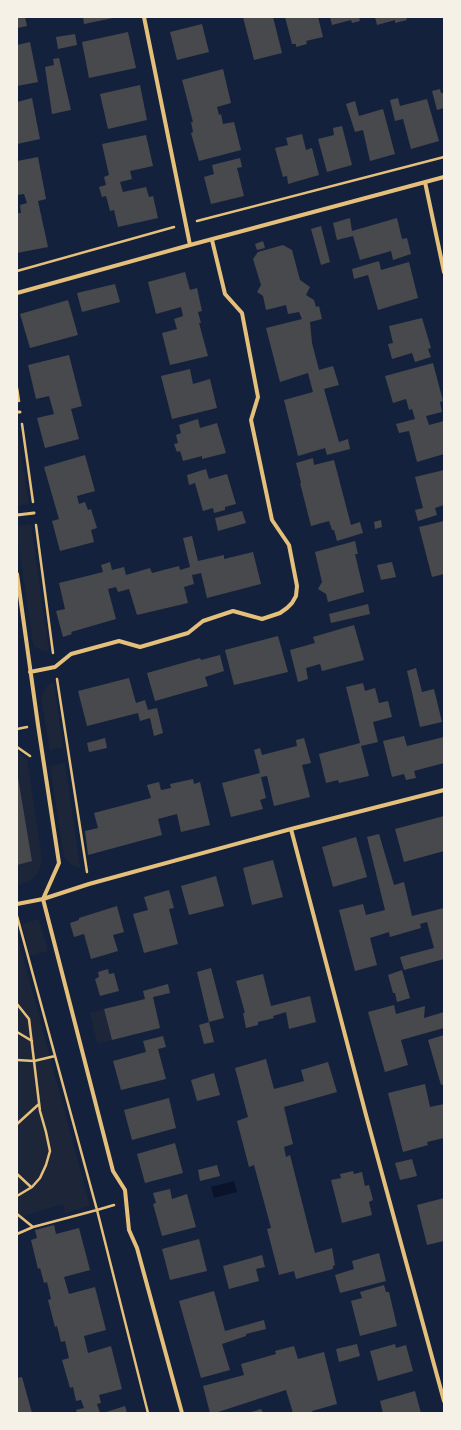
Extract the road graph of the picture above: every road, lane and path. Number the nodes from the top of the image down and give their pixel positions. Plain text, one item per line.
1 (144, 17) edge
2 (444, 157) edge
3 (444, 177) edge
4 (425, 182) junction
5 (186, 223) junction
6 (212, 240) junction
7 (190, 245) junction
8 (17, 271) edge
9 (444, 272) edge
10 (17, 293) edge
11 (17, 388) edge
12 (19, 412) edge
13 (34, 513) junction
14 (17, 515) edge
15 (17, 574) edge
16 (55, 667) junction
17 (30, 672) junction
18 (23, 728) dead end
19 (17, 729) edge
20 (17, 747) edge
21 (29, 756) dead end
22 (444, 790) edge
23 (291, 829) junction
24 (89, 884) junction
25 (43, 899) junction
26 (17, 904) edge
27 (17, 916) edge
28 (17, 1004) edge
29 (17, 1032) edge
30 (32, 1041) junction
31 (55, 1056) junction
32 (17, 1060) edge
33 (34, 1061) junction
34 (39, 1103) junction
35 (17, 1124) edge
36 (17, 1174) edge
37 (31, 1187) junction
38 (17, 1196) edge
39 (126, 1202) junction
40 (97, 1210) junction
41 (17, 1214) edge
42 (33, 1227) junction
43 (17, 1234) edge
44 (444, 1401) edge
45 (148, 1413) edge
46 (182, 1413) edge

1 - 5 street
2 - 5 path
3 - 4 street
4 - 6 street
4 - 9 street
5 - 7 street
5 - 8 path
6 - 7 street
6 - 16 street
7 - 10 street
11 - 12 path
12 - 13 path
13 - 14 lane
13 - 16 path
15 - 17 street
16 - 17 street
16 - 24 path
17 - 25 street
18 - 19 path
20 - 21 path
22 - 23 street
23 - 24 street
23 - 44 street
24 - 25 street
25 - 26 street
25 - 39 street
27 - 31 path
28 - 30 path
29 - 30 path
30 - 33 path
31 - 33 path
31 - 40 path
32 - 33 path
33 - 34 path
34 - 35 path
34 - 37 path
36 - 37 path
37 - 38 path
39 - 40 path
39 - 46 street
40 - 42 path
40 - 45 path
41 - 42 path
42 - 43 path

